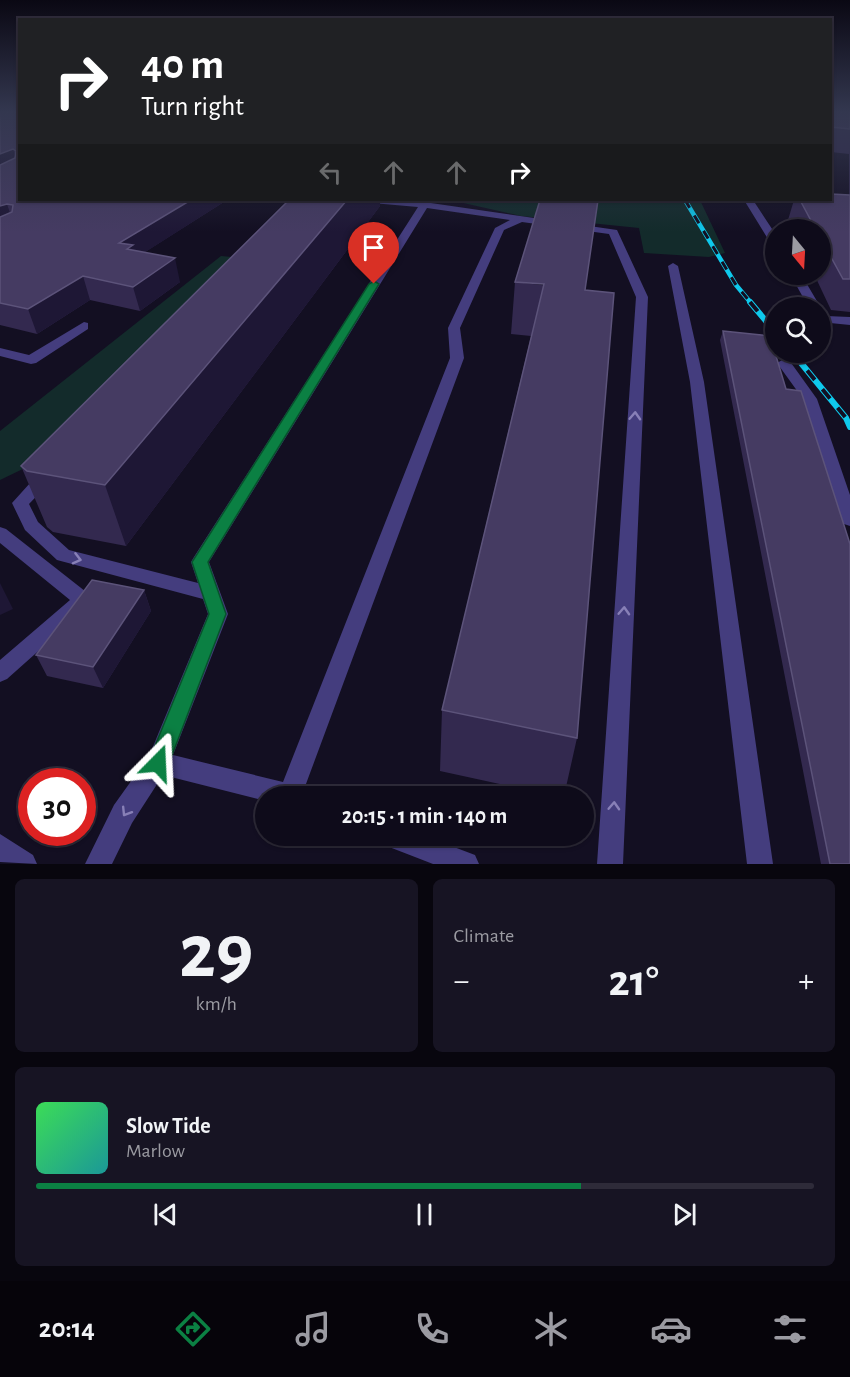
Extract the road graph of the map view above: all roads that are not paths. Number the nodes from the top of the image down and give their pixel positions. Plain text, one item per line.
1 (382, 201) edge
2 (749, 201) edge
3 (424, 205) junction
4 (520, 219) junction
5 (765, 227) edge
6 (674, 266) dead end
7 (831, 320) edge
8 (850, 321) edge
9 (84, 326) dead end
10 (0, 352) edge
11 (784, 363) dead end
12 (54, 469) edge
13 (850, 520) edge
14 (0, 533) edge
15 (211, 594) junction
16 (0, 673) edge
17 (158, 763) junction
18 (296, 786) edge
19 (255, 787) edge
20 (419, 846) edge
21 (0, 847) edge
22 (24, 864) edge
23 (98, 864) edge
24 (466, 864) edge
25 (610, 864) edge
26 (760, 864) edge

1 - 3 street
2 - 5 street
3 - 4 street
3 - 15 street
4 - 18 street
25 -> 4 street
6 - 26 street
7 - 8 street
9 - 10 street
11 - 13 street
12 -> 15 street
14 - 16 street
15 - 17 street
17 - 19 street
17 -> 23 street
20 - 24 street
21 - 22 street

